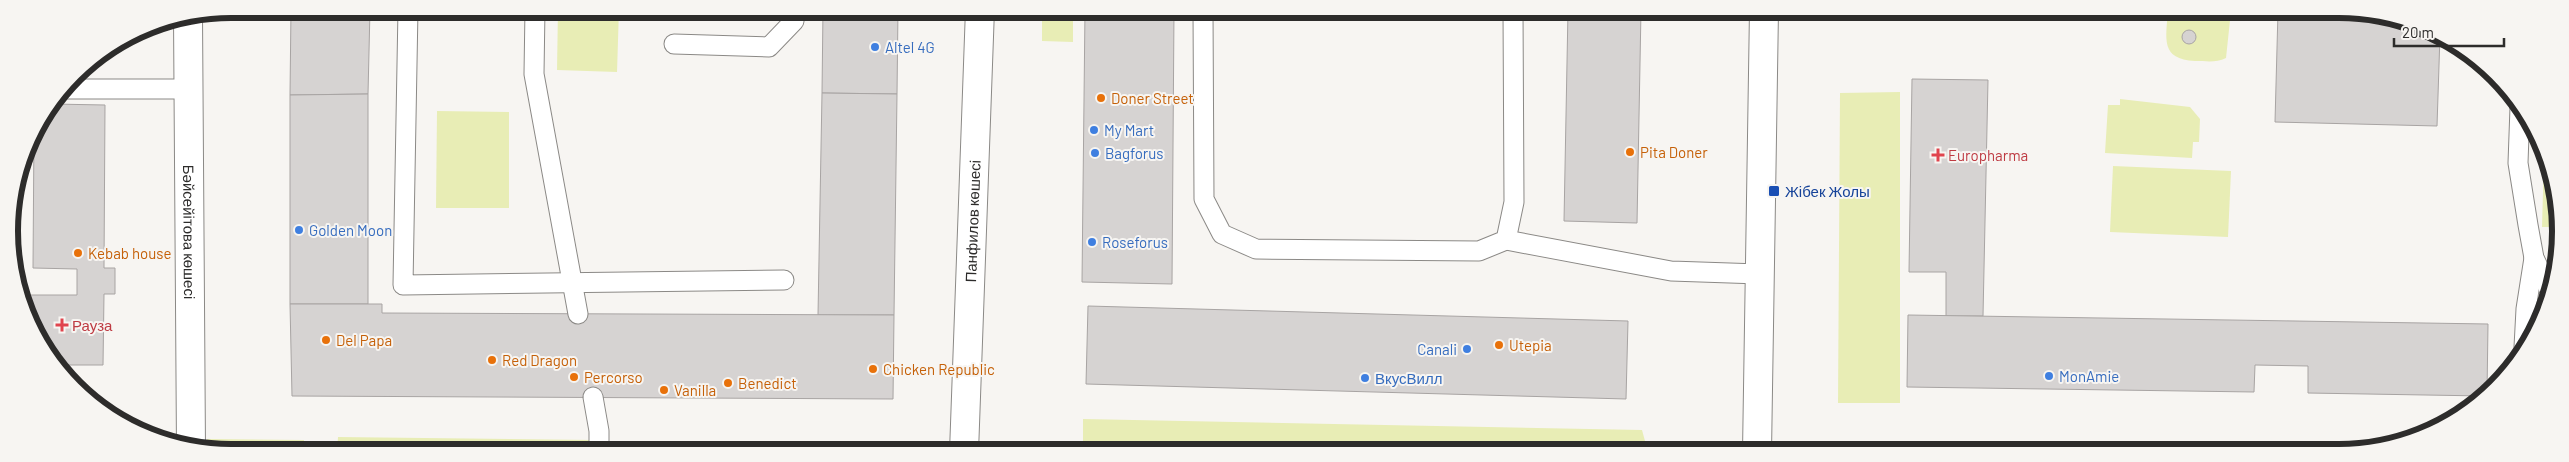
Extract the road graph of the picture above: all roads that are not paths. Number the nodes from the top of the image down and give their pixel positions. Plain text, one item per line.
1 (408, 18) edge
2 (535, 18) edge
3 (794, 18) edge
4 (980, 18) edge
5 (1203, 18) edge
6 (1513, 18) edge
7 (1764, 18) edge
8 (188, 22) edge
9 (674, 44) dead end
10 (71, 89) edge
11 (188, 89) junction
12 (2520, 118) edge
13 (1506, 240) junction
14 (2534, 258) junction
15 (1759, 274) junction
16 (784, 280) dead end
17 (2545, 282) edge
18 (572, 284) junction
19 (578, 314) dead end
20 (2525, 334) edge
21 (593, 398) dead end
22 (191, 440) edge
23 (964, 442) edge
24 (599, 444) edge
25 (1756, 444) edge

1 - 18 lane
2 - 18 lane
3 - 9 lane
4 - 23 street, Панфилов көшесі
5 - 13 lane
6 - 13 lane
7 - 15 street
8 - 11 street, Бәйсейітова көшесі
10 - 11 lane
11 - 22 street, Бәйсейітова көшесі
12 - 14 lane
13 - 15 lane
14 - 17 lane
14 - 20 lane
15 - 25 street
16 - 18 lane
18 - 19 lane
21 - 24 lane

